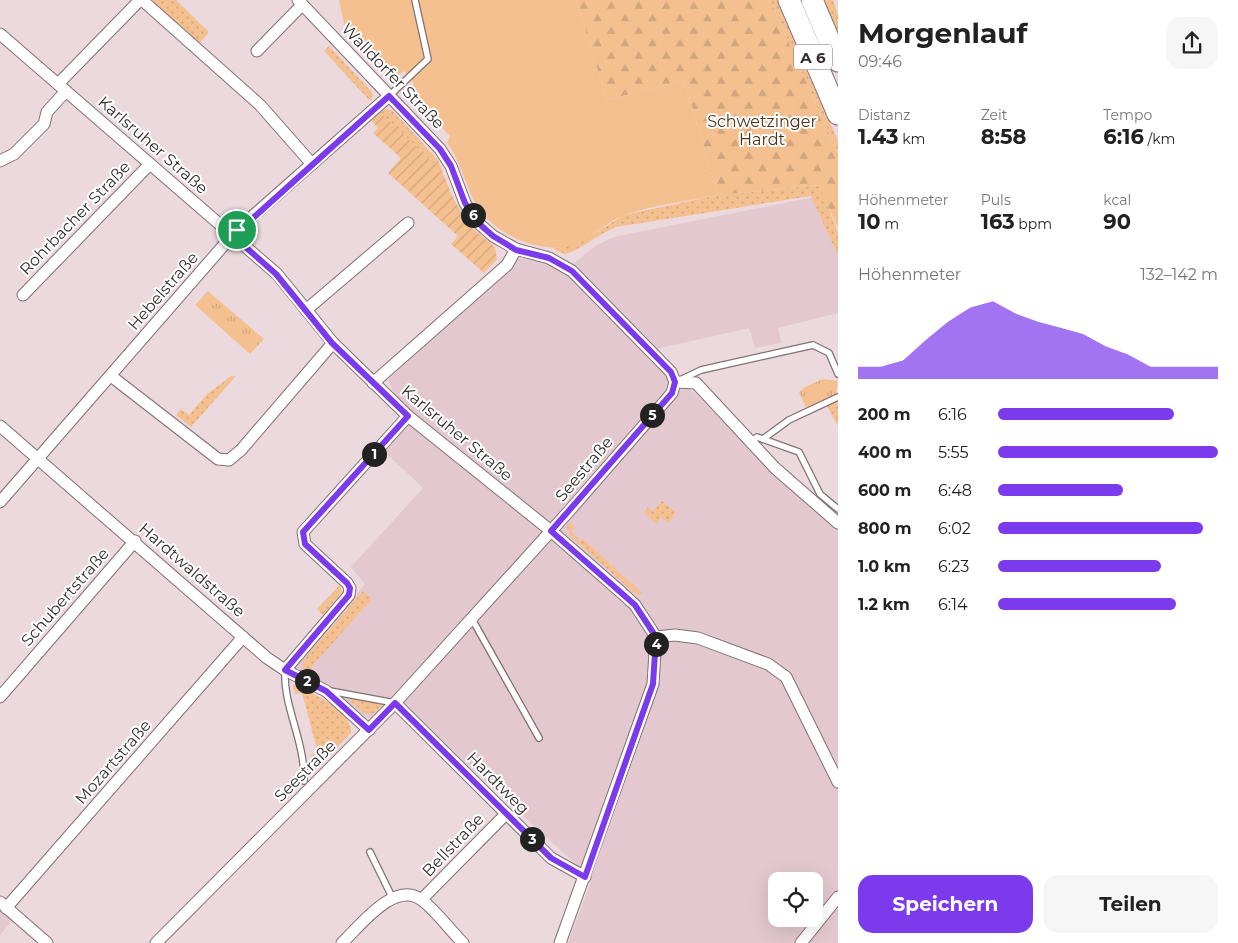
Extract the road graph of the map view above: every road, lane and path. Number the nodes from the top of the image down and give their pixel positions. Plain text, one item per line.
1 (141, 0) edge
2 (415, 0) edge
3 (789, 0) edge
4 (812, 0) edge
5 (300, 2) edge
6 (0, 34) edge
7 (257, 52) dead end
8 (838, 62) edge
9 (62, 88) junction
10 (389, 96) junction
11 (838, 114) edge
12 (0, 161) edge
13 (150, 164) junction
14 (312, 164) junction
15 (408, 223) dead end
16 (233, 236) junction
17 (516, 250) junction
18 (23, 295) dead end
19 (306, 310) junction
20 (332, 343) junction
21 (838, 374) edge
22 (111, 376) junction
23 (373, 382) junction
24 (675, 382) junction
25 (838, 397) edge
26 (408, 416) junction
27 (0, 426) edge
28 (758, 440) junction
29 (38, 459) junction
30 (0, 502) edge
31 (838, 508) edge
32 (838, 523) edge
33 (551, 531) junction
34 (135, 541) junction
35 (472, 619) junction
36 (244, 637) junction
37 (656, 637) junction
38 (285, 670) junction
39 (326, 691) junction
40 (0, 697) edge
41 (395, 703) junction
42 (369, 730) junction
43 (539, 738) dead end
44 (304, 781) dead end
45 (838, 782) edge
46 (506, 814) junction
47 (370, 852) dead end
48 (585, 877) junction
49 (392, 897) junction
50 (838, 897) edge
51 (422, 899) junction
52 (3, 905) edge
53 (47, 943) edge
54 (156, 943) edge
55 (342, 943) edge
56 (463, 943) edge
57 (560, 943) edge
58 (800, 943) edge

1 - 9 street
1 - 14 street
2 - 10 lane
3 - 11 highway, A 6
4 - 8 highway, A 6
5 - 7 street, Walldorfer Straße
5 - 10 street, Walldorfer Straße
6 - 9 street, Karlsruher Straße
9 - 12 street
9 - 13 street, Karlsruher Straße
10 - 14 street, Hebelstraße
10 - 17 street, Walldorfer Straße
13 - 16 street, Karlsruher Straße
13 - 18 street, Rohrbacher Straße
14 - 16 street, Hebelstraße
15 - 19 street
16 - 19 street, Karlsruher Straße
16 - 22 street, Hebelstraße
17 - 23 street
17 - 24 street, Walldorfer Straße
19 - 20 street, Karlsruher Straße
20 - 22 street
20 - 23 street, Karlsruher Straße
21 - 24 lane
22 - 29 street, Hebelstraße
23 - 26 street, Karlsruher Straße
24 - 28 street
24 - 33 street, Seestraße
25 - 28 lane
26 - 33 street, Karlsruher Straße
26 - 38 street
27 - 29 street, Hardtwaldstraße
28 - 31 lane
28 - 32 street
29 - 30 street, Hebelstraße
29 - 34 street, Hardtwaldstraße
33 - 35 street, Seestraße
33 - 37 street, Karlsruher Straße
34 - 36 street, Hardtwaldstraße
34 - 40 street, Schubertstraße
35 - 41 street, Seestraße
35 - 43 lane
36 - 38 street, Hardtwaldstraße
36 - 52 street, Mozartstraße
37 - 45 street
37 - 48 street
38 - 39 street, Hardtwaldstraße
38 - 44 lane
39 - 41 lane
39 - 42 street, Hardtwaldstraße
41 - 42 street, Seestraße
41 - 46 street, Hardtweg
42 - 54 street, Seestraße
46 - 48 street, Hardtweg
46 - 51 street, Bellstraße
47 - 49 lane
48 - 57 street
49 - 51 street
49 - 55 street
50 - 58 street
51 - 56 street
52 - 53 street

